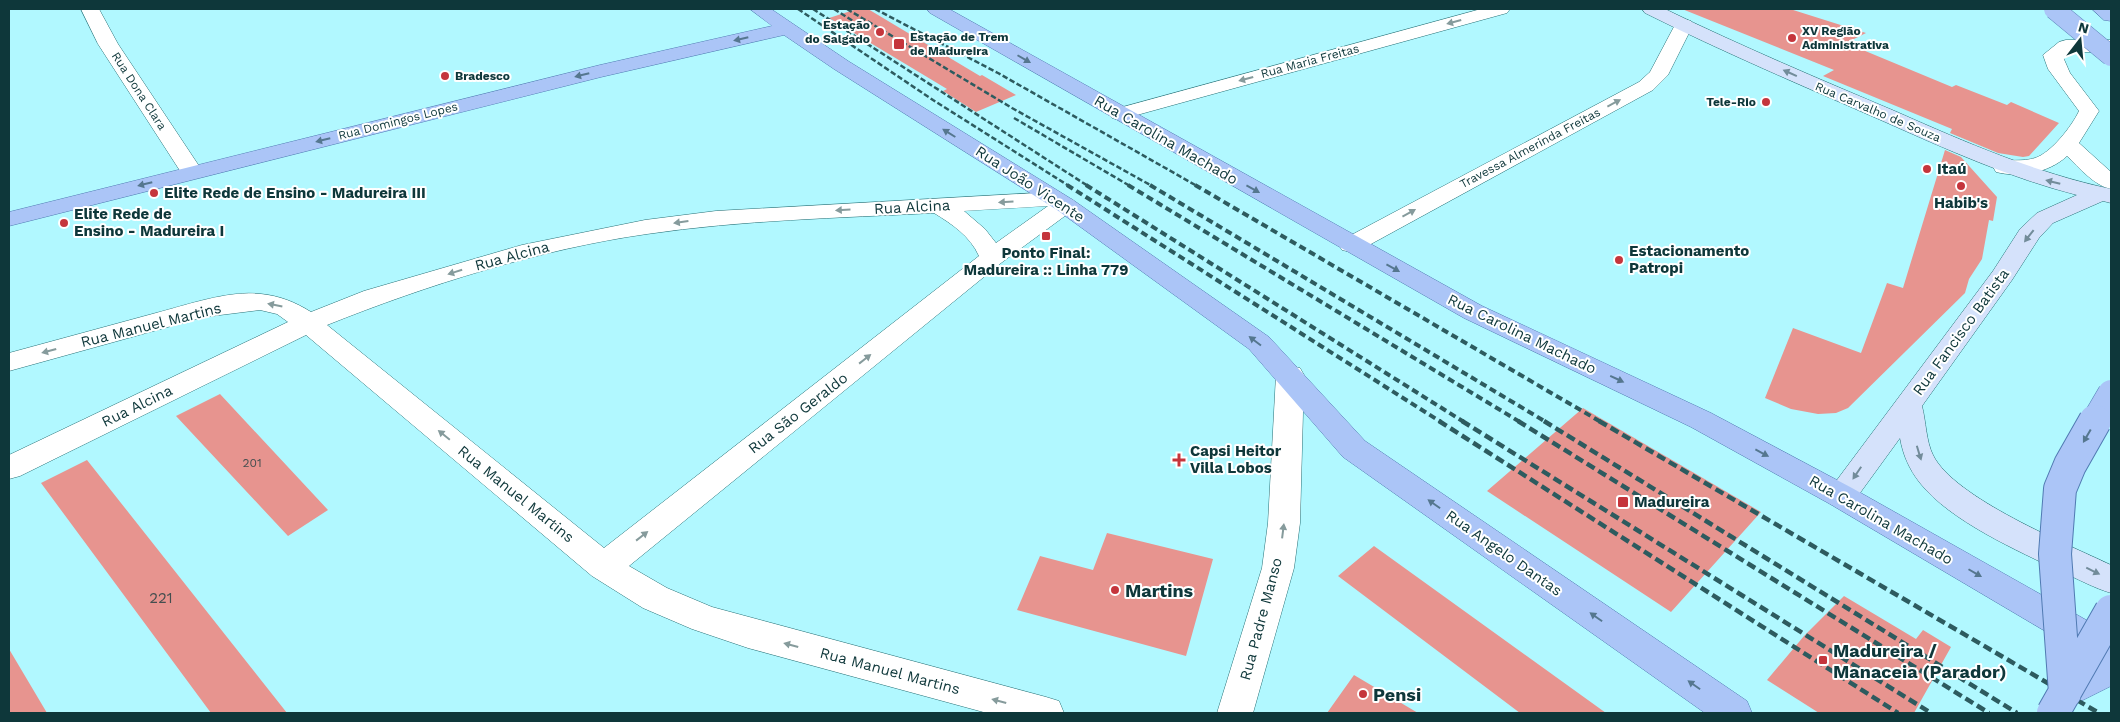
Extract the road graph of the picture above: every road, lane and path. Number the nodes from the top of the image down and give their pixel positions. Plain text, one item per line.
1 (90, 9) edge
2 (759, 9) edge
3 (939, 9) edge
4 (1500, 9) edge
5 (1651, 9) edge
6 (2054, 9) edge
7 (2101, 9) edge
8 (2111, 16) edge
9 (1684, 25) junction
10 (788, 28) junction
11 (2111, 46) edge
12 (2111, 56) edge
13 (1119, 114) junction
14 (2066, 143) junction
15 (2004, 167) junction
16 (192, 172) junction
17 (2108, 191) edge
18 (1060, 202) junction
19 (939, 206) junction
20 (9, 219) edge
21 (1351, 245) junction
22 (992, 258) junction
23 (308, 323) junction
24 (9, 362) edge
25 (1290, 375) junction
26 (2111, 393) edge
27 (1908, 406) junction
28 (9, 468) edge
29 (1841, 496) junction
30 (604, 567) junction
31 (2111, 580) edge
32 (2111, 611) edge
33 (2111, 652) edge
34 (2111, 669) edge
35 (2059, 703) edge
36 (1046, 713) edge
37 (1235, 713) edge
38 (1734, 713) edge

1 - 16 street, Rua Dona Clara
2 - 10 main road, Rua João Vicente
3 -> 13 main road, Rua Carolina Machado
4 -> 13 street, Rua Maria Freitas
5 - 9 main road, Rua Carvalho de Souza
6 - 12 main road, bridge
7 - 8 main road
15 -> 9 main road, Rua Carvalho de Souza
21 -> 9 street, Travessa Almerinda Freitas
10 -> 16 main road, Rua Domingos Lopes
18 -> 10 main road, Rua João Vicente
11 - 14 street
13 -> 21 main road, Rua Carolina Machado
14 - 15 street
14 - 17 street
17 -> 15 main road, Rua Carvalho de Souza
16 -> 20 main road, Rua Domingos Lopes
17 -> 27 main road, Rua Fancisco Batista
18 -> 19 street, Rua Alcina
18 - 22 street, Rua São Geraldo
25 -> 18 main road, Rua João Vicente
19 - 22 street
19 -> 23 street, Rua Alcina
21 -> 29 main road, Rua Carolina Machado
30 -> 22 street, Rua São Geraldo
23 -> 24 street, Rua Manuel Martins
23 - 28 street, Rua Alcina
30 -> 23 street, Rua Manuel Martins
37 -> 25 street, Rua Padre Manso
38 -> 25 main road, Rua Angelo Dantas
26 -> 35 main road, bridge
27 -> 29 main road, Rua Fancisco Batista
27 -> 31 main road
29 -> 33 main road, Rua Carolina Machado
36 -> 30 street, Rua Manuel Martins
32 - 35 main road, bridge
34 - 35 main road

